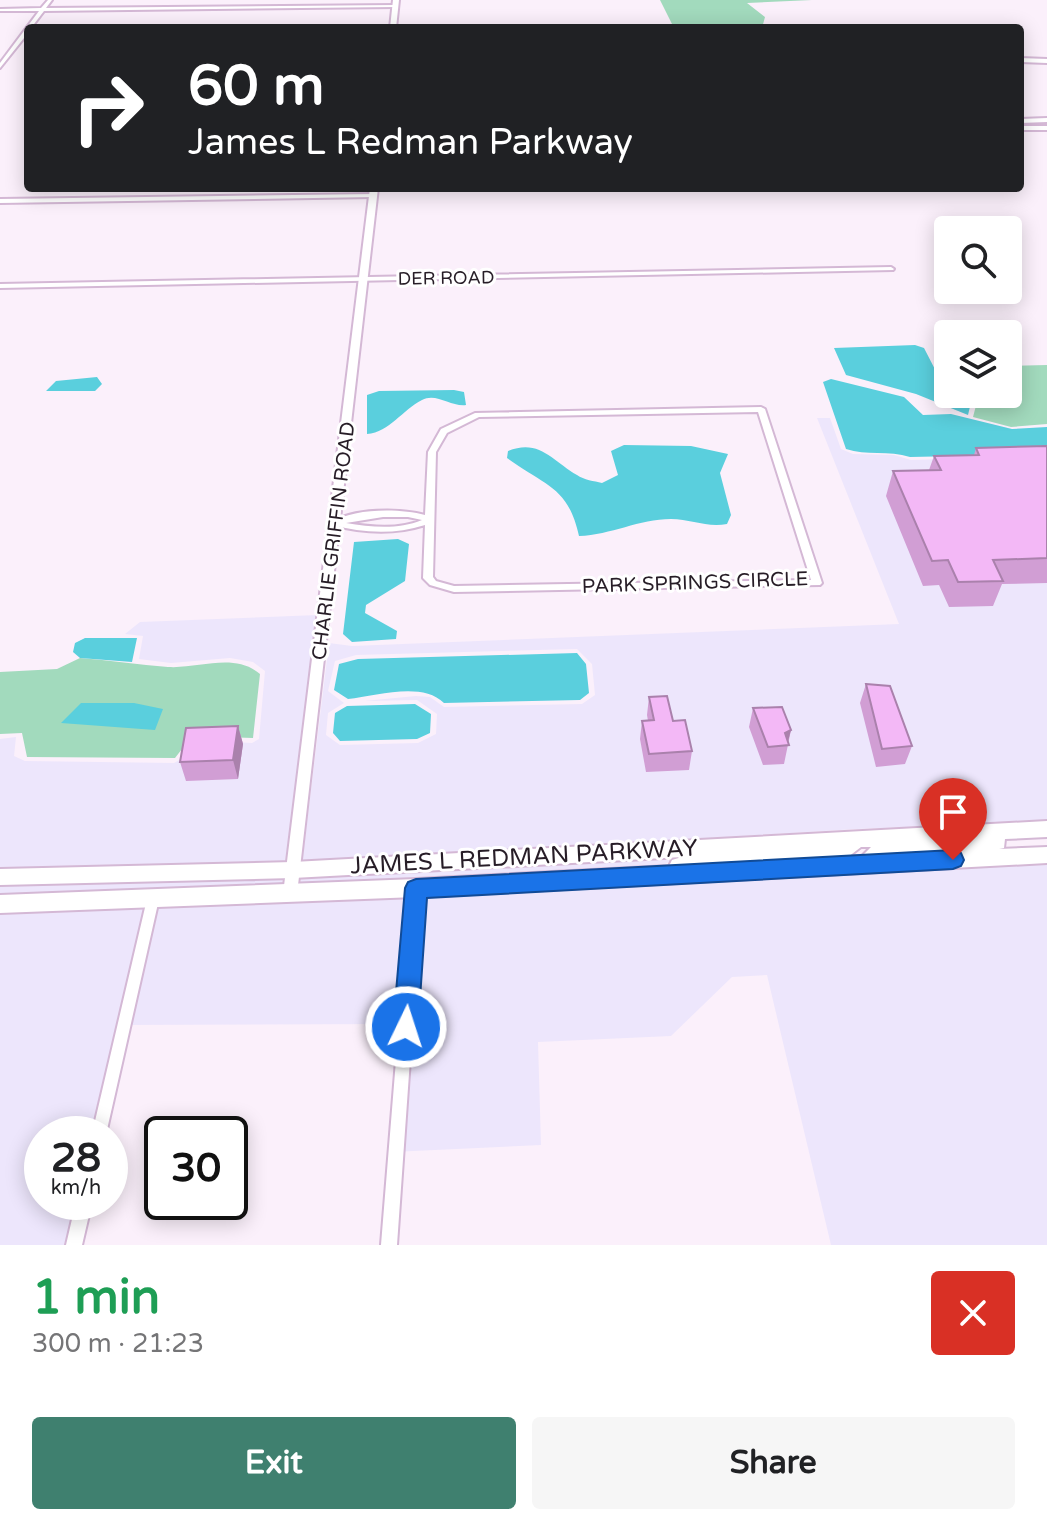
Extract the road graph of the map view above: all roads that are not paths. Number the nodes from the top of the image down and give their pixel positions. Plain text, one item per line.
1 (50, 0) edge
2 (396, 3) edge
3 (0, 10) edge
4 (43, 10) junction
5 (33, 24) edge
6 (393, 24) edge
7 (24, 35) edge
8 (1024, 60) edge
9 (1047, 61) edge
10 (0, 66) edge
11 (1047, 120) edge
12 (1024, 121) edge
13 (1024, 128) edge
14 (1047, 128) edge
15 (337, 192) edge
16 (374, 192) edge
17 (0, 201) edge
18 (891, 269) dead end
19 (364, 280) junction
20 (0, 286) edge
21 (431, 519) junction
22 (335, 523) junction
23 (1046, 829) edge
24 (859, 838) junction
25 (1047, 855) edge
26 (869, 864) junction
27 (293, 870) junction
28 (660, 875) junction
29 (0, 877) edge
30 (416, 888) junction
31 (290, 894) junction
32 (153, 899) junction
33 (0, 904) edge
34 (103, 1116) edge
35 (80, 1220) edge
36 (74, 1245) edge
37 (389, 1245) edge

1 - 4 street
2 - 4 street
2 - 6 street
3 - 4 street
4 - 5 street
7 - 10 street
8 - 9 street
11 - 12 street
13 - 14 street
15 - 17 street
16 - 19 street, CHARLIE GRIFFIN ROAD
18 - 19 street, DER ROAD
19 - 20 street, DER ROAD
19 - 22 street, CHARLIE GRIFFIN ROAD
21 - 21 street, PARK SPRINGS CIRCLE
21 - 22 street
22 - 27 street, CHARLIE GRIFFIN ROAD
23 - 24 main road, JAMES L REDMAN PARKWAY
23 - 26 main road
24 - 27 main road, JAMES L REDMAN PARKWAY
24 - 28 main road
25 - 26 main road, JAMES L REDMAN PARKWAY
26 - 28 main road, JAMES L REDMAN PARKWAY
27 - 29 main road, JAMES L REDMAN PARKWAY
27 - 31 street, CHARLIE GRIFFIN ROAD
28 - 30 main road, JAMES L REDMAN PARKWAY
30 - 31 main road, JAMES L REDMAN PARKWAY
30 - 37 street
31 - 32 main road, JAMES L REDMAN PARKWAY
32 - 33 main road, JAMES L REDMAN PARKWAY
32 - 34 street
35 - 36 street

